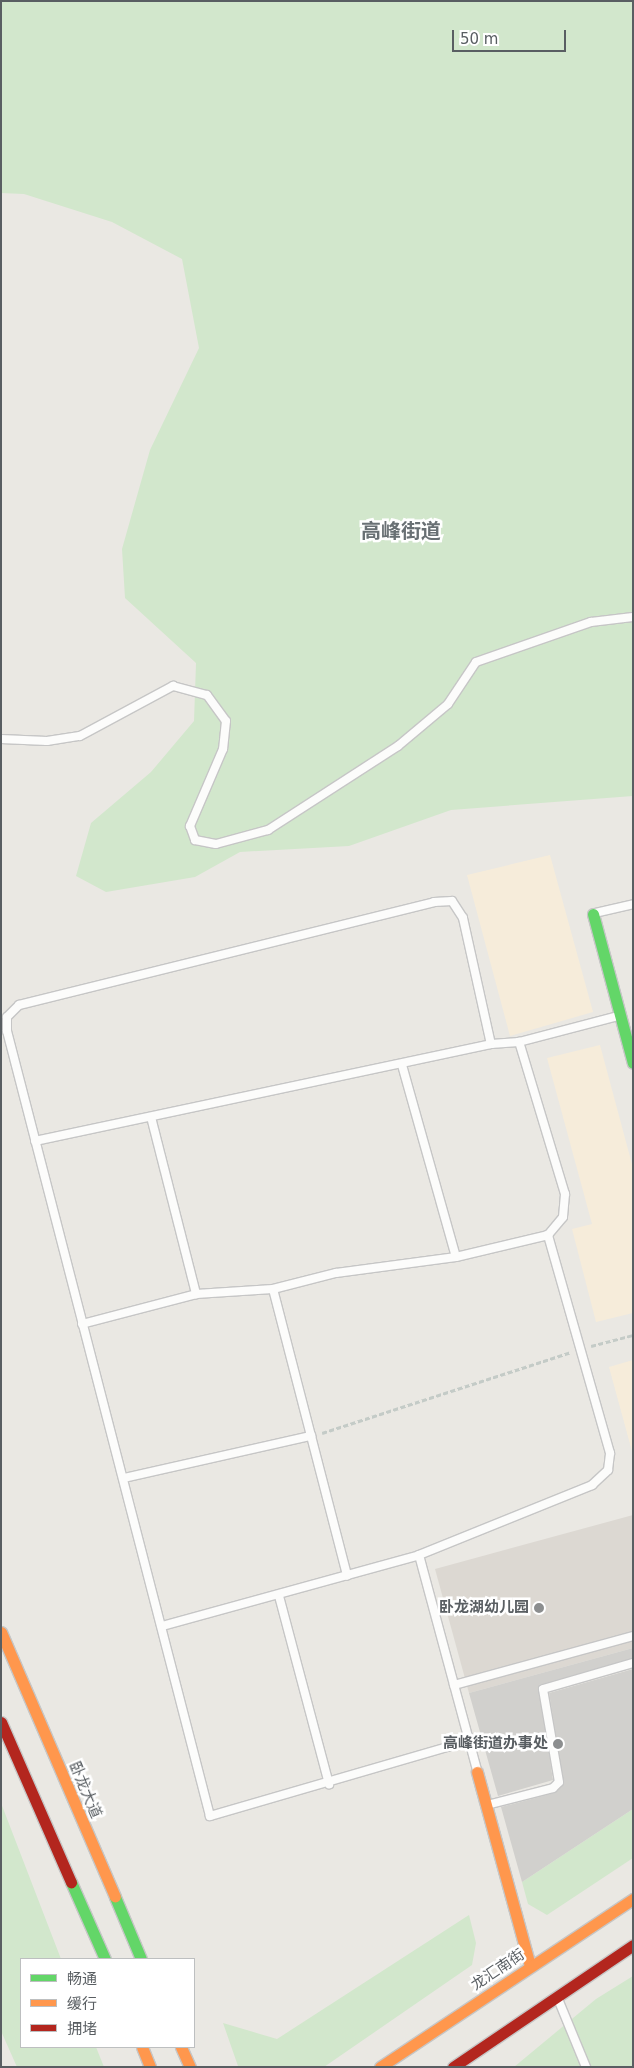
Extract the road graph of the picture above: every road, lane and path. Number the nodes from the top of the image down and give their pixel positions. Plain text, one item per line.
1 (633, 617) edge
2 (1, 739) edge
3 (633, 904) edge
4 (593, 914) joint
5 (620, 1016) junction
6 (519, 1042) junction
7 (491, 1044) junction
8 (633, 1063) edge
9 (402, 1065) junction
10 (151, 1117) junction
11 (35, 1141) junction
12 (548, 1235) junction
13 (456, 1257) junction
14 (273, 1289) junction
15 (196, 1294) junction
16 (82, 1324) junction
17 (633, 1335) edge
18 (581, 1349) junction
19 (311, 1436) junction
20 (124, 1478) junction
21 (419, 1555) junction
22 (347, 1576) junction
23 (279, 1596) junction
24 (162, 1626) junction
25 (1, 1632) edge
26 (633, 1636) edge
27 (633, 1663) edge
28 (454, 1685) junction
29 (1, 1722) edge
30 (468, 1741) junction
31 (477, 1772) joint
32 (329, 1784) junction
33 (486, 1806) junction
34 (633, 1898) edge
35 (633, 1945) edge
36 (105, 1958) edge
37 (141, 1958) edge
38 (530, 1966) junction
39 (556, 1994) junction
40 (142, 2048) edge
41 (181, 2048) edge
42 (150, 2067) edge
43 (190, 2067) edge
44 (380, 2067) edge
45 (453, 2067) edge
46 (586, 2067) edge

1 - 2 lane
3 - 4 lane
4 - 5 main road
5 - 6 lane
5 - 8 main road
6 - 7 lane
6 - 12 lane
7 - 9 lane
7 - 11 lane
9 - 10 lane
9 - 13 lane
10 - 11 lane
10 - 15 lane
11 - 16 lane
12 - 13 lane
12 - 18 lane
13 - 14 lane
14 - 15 lane
14 - 19 lane
15 - 16 lane
16 - 20 lane
17 - 18 path
18 - 19 path
18 - 21 lane
19 - 20 lane
19 - 22 lane
20 - 24 lane
21 - 22 lane
21 - 28 lane
22 - 23 lane
23 - 24 lane
23 - 32 lane
24 - 32 lane
25 - 37 main road, 卧龙大道
26 - 28 lane
27 - 33 lane
28 - 30 lane
29 - 36 main road
30 - 31 lane
30 - 32 lane
31 - 33 main road
33 - 38 main road
34 - 38 main road, 龙汇南街
35 - 39 main road
38 - 44 main road, 龙汇南街
39 - 45 main road
39 - 46 lane
40 - 42 main road
41 - 43 main road

